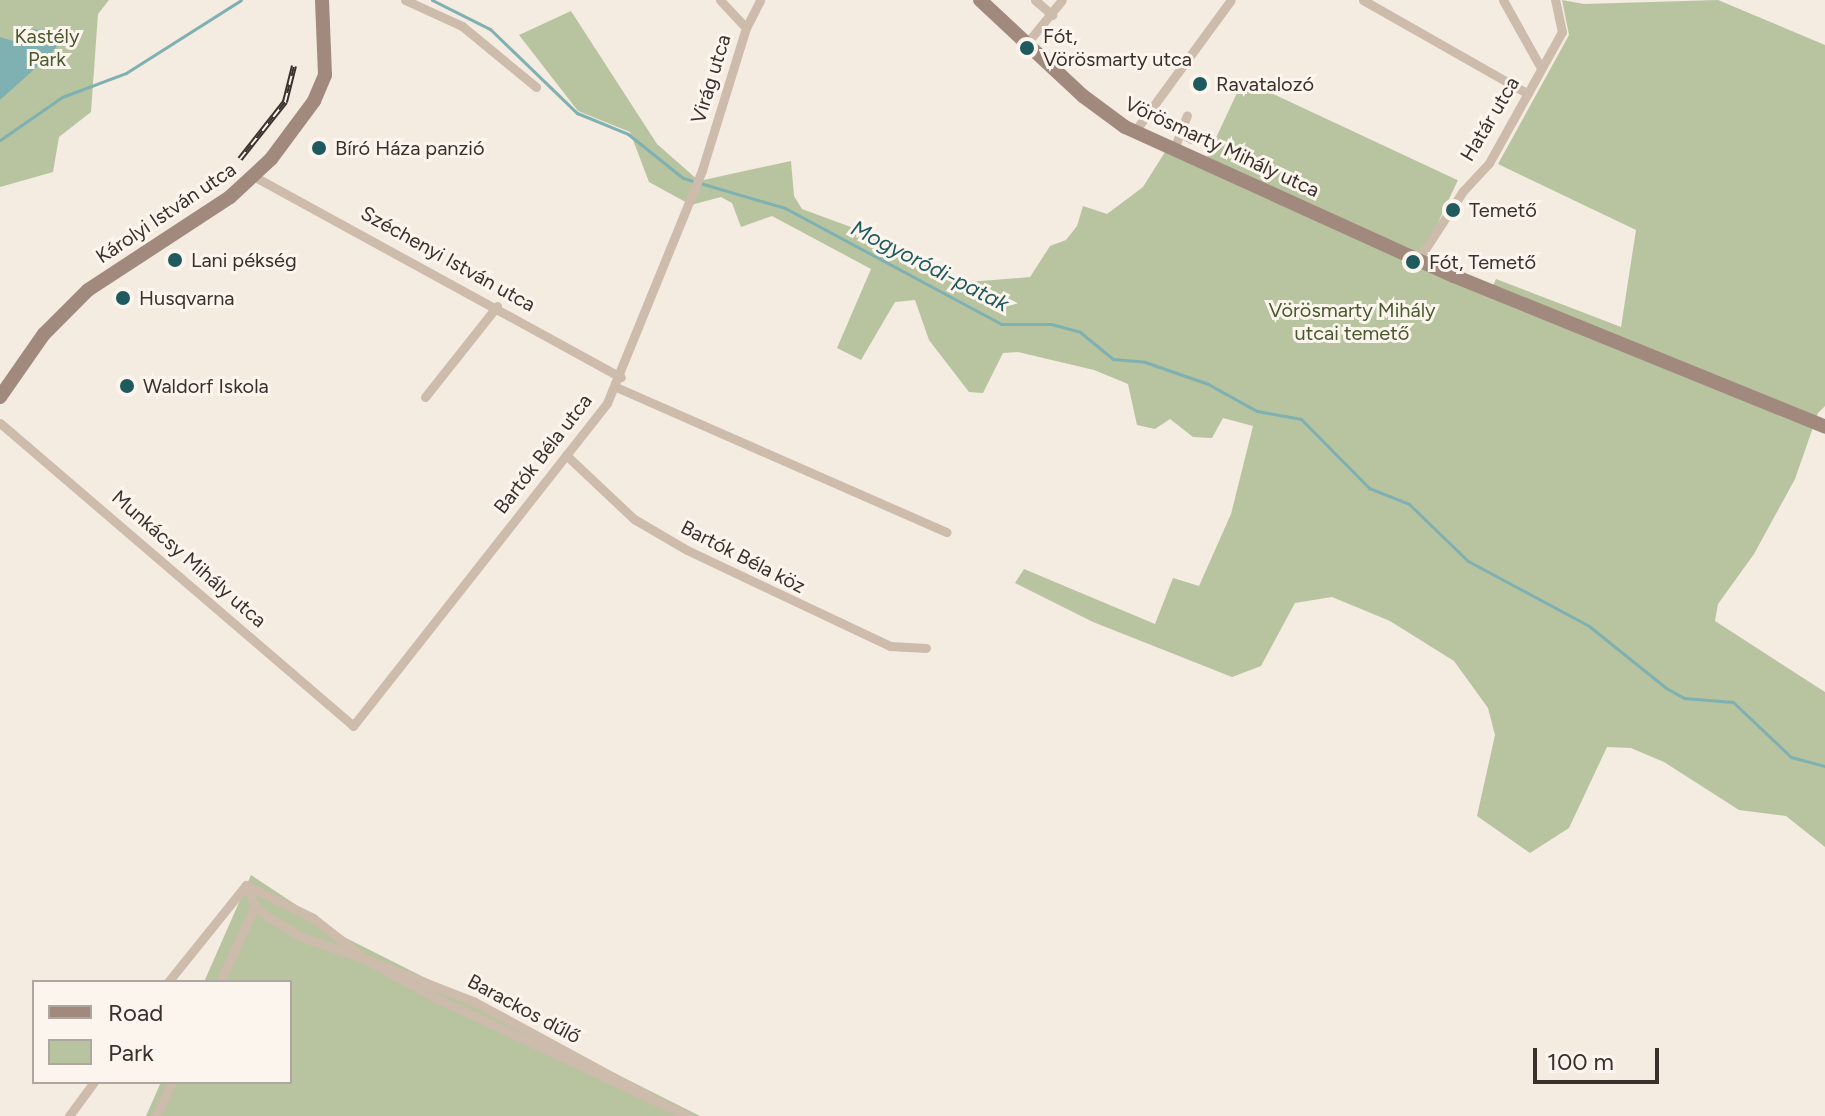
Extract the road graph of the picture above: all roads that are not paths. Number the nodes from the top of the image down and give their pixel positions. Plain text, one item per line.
1 (405, 0) edge
2 (720, 0) edge
3 (760, 0) edge
4 (1035, 0) edge
5 (1062, 0) edge
6 (1231, 0) edge
7 (1503, 0) edge
8 (1555, 0) edge
9 (323, 1) edge
10 (984, 1) edge
11 (1368, 1) edge
12 (1052, 15) junction
13 (746, 28) junction
14 (1027, 43) junction
15 (1541, 68) junction
16 (536, 87) dead end
17 (1527, 93) junction
18 (1148, 114) junction
19 (1187, 115) dead end
20 (1135, 131) junction
21 (1181, 132) junction
22 (1191, 139) dead end
23 (1174, 149) junction
24 (255, 177) junction
25 (699, 179) joint
26 (1418, 260) junction
27 (497, 306) junction
28 (621, 377) junction
29 (616, 387) junction
30 (0, 397) edge
31 (425, 397) dead end
32 (0, 423) edge
33 (1825, 427) edge
34 (566, 455) junction
35 (947, 532) dead end
36 (926, 648) dead end
37 (353, 726) joint
38 (246, 885) junction
39 (255, 906) junction
40 (365, 959) junction
41 (170, 980) edge
42 (221, 980) edge
43 (93, 1084) edge
44 (171, 1084) edge
45 (69, 1116) edge
46 (156, 1116) edge
47 (688, 1116) edge

1 - 16 street
2 - 13 street
3 - 13 street, Virág utca
4 - 12 street
5 - 12 street
6 - 18 street
7 - 15 street
8 - 15 street, Határ utca
9 - 24 main road, Károlyi István utca
10 - 14 main road, Vörösmarty Mihály utca
11 - 17 street
12 - 14 street
13 - 25 street, Virág utca
14 - 20 main road, Vörösmarty Mihály utca
15 - 17 street, Határ utca
17 - 26 street, Határ utca
18 - 20 street
18 - 21 street
19 - 21 street
20 - 23 main road, Vörösmarty Mihály utca
21 - 22 street
21 - 23 street
23 - 26 main road, Vörösmarty Mihály utca
24 - 27 street, Széchenyi István utca
24 - 30 main road, Károlyi István utca
25 - 28 street, Bartók Béla utca
26 - 33 main road, Vörösmarty Mihály utca
27 - 28 street, Széchenyi István utca
27 - 31 street
28 - 29 street, Bartók Béla utca
29 - 34 street, Bartók Béla utca
29 - 35 street
32 - 37 street, Munkácsy Mihály utca
34 - 36 street, Bartók Béla köz
34 - 37 street, Bartók Béla utca
38 - 39 street
38 - 40 street, Barackos dűlő
38 - 41 street
39 - 40 street, Barackos dűlő
39 - 42 street
40 - 47 street, Barackos dűlő
43 - 45 street
44 - 46 street

